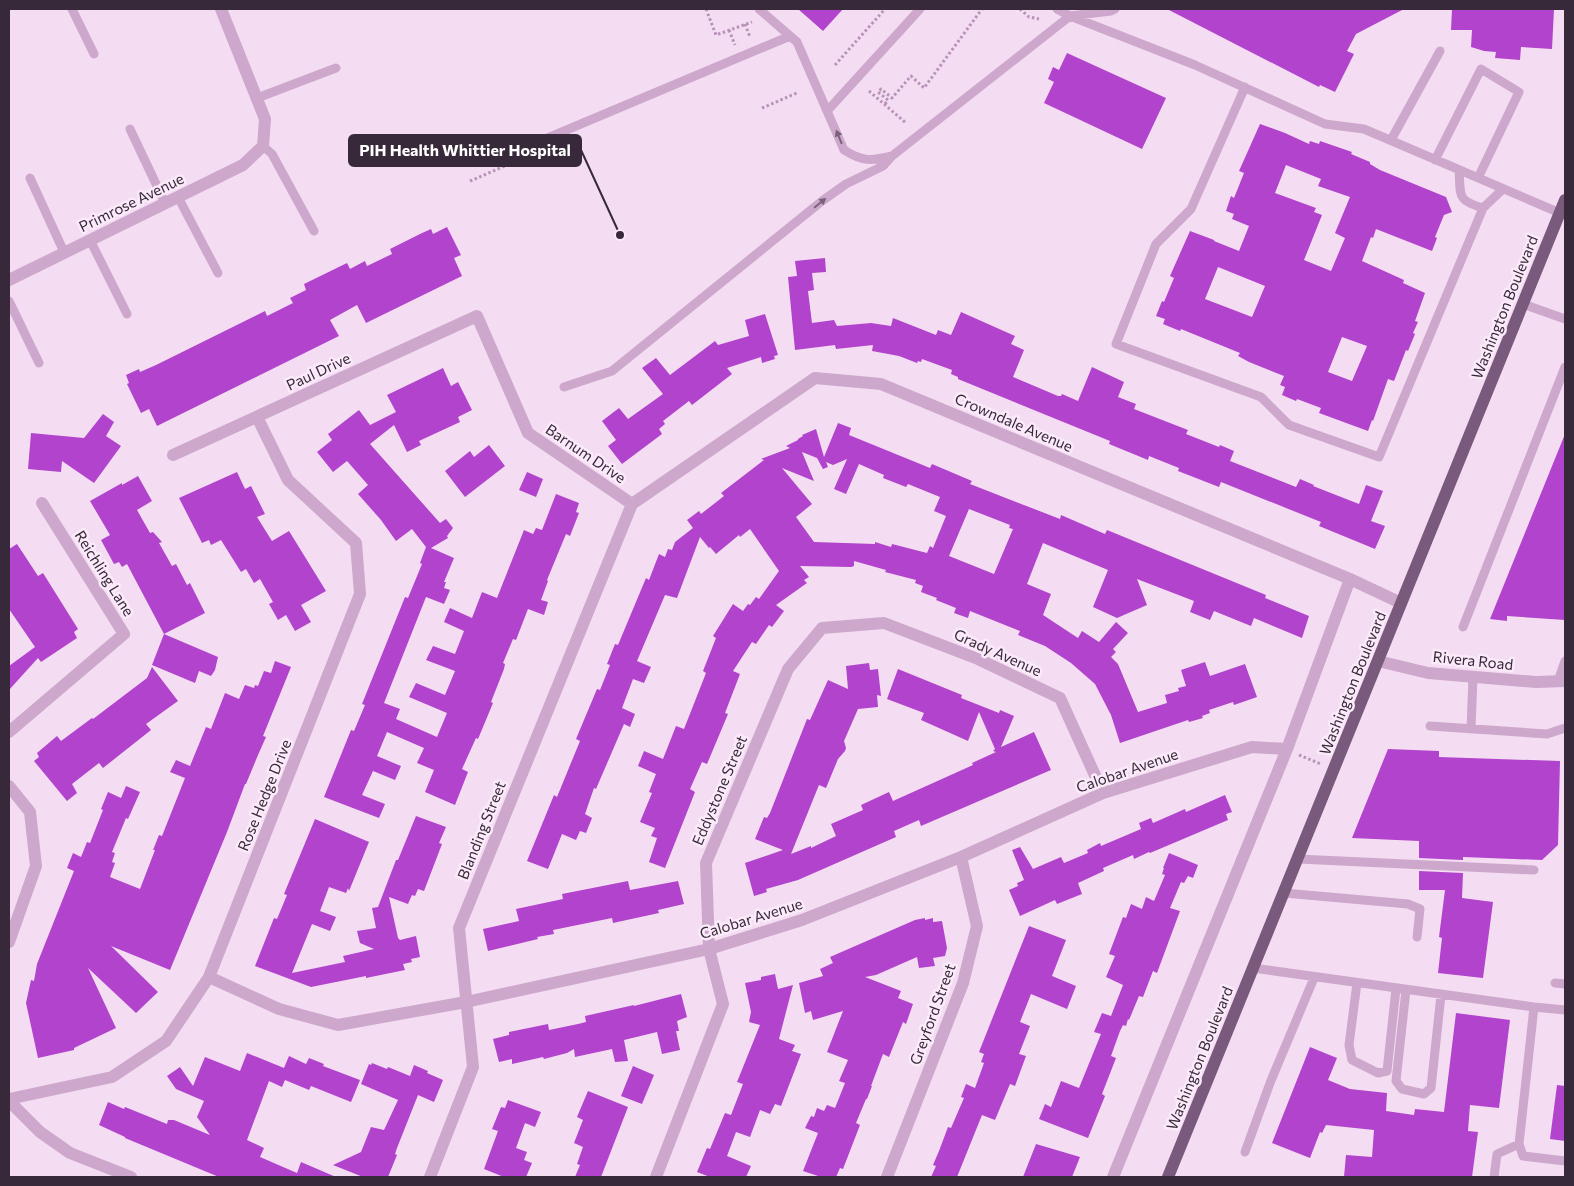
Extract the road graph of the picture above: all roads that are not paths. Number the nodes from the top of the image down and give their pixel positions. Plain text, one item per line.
1 (72, 9) edge
2 (221, 9) edge
3 (758, 9) edge
4 (920, 9) edge
5 (1057, 9) edge
6 (1080, 9) edge
7 (1115, 9) edge
8 (1070, 16) junction
9 (790, 36) junction
10 (1440, 51) dead end
11 (94, 54) dead end
12 (336, 68) dead end
13 (1245, 87) junction
14 (257, 98) junction
15 (828, 110) junction
16 (130, 129) dead end
17 (1391, 140) junction
18 (263, 146) junction
19 (519, 150) dead end
20 (892, 156) junction
21 (1435, 160) junction
22 (1459, 170) junction
23 (30, 178) dead end
24 (1478, 178) junction
25 (1503, 189) junction
26 (178, 197) junction
27 (1565, 200) edge
28 (165, 203) junction
29 (1483, 208) junction
30 (1560, 213) junction
31 (314, 231) dead end
32 (90, 240) junction
33 (64, 252) junction
34 (218, 274) dead end
35 (9, 280) edge
36 (9, 301) edge
37 (1523, 304) junction
38 (127, 314) dead end
39 (477, 316) joint
40 (1565, 319) edge
41 (39, 363) dead end
42 (1565, 367) edge
43 (564, 387) dead end
44 (257, 417) junction
45 (173, 455) dead end
46 (42, 503) dead end
47 (632, 504) junction
48 (1350, 579) junction
49 (1401, 603) junction
50 (1463, 627) dead end
51 (822, 628) joint
52 (1378, 660) junction
53 (1565, 661) edge
54 (1473, 677) junction
55 (1561, 681) edge
56 (1430, 726) dead end
57 (1471, 728) junction
58 (1565, 728) edge
59 (9, 732) edge
60 (1287, 749) junction
61 (9, 786) edge
62 (1103, 793) junction
63 (962, 856) junction
64 (1298, 860) junction
65 (1534, 870) dead end
66 (1284, 893) junction
67 (1417, 937) dead end
68 (9, 942) edge
69 (709, 949) junction
70 (1253, 968) junction
71 (209, 977) junction
72 (1314, 978) junction
73 (1357, 983) junction
74 (1555, 984) dead end
75 (1565, 984) edge
76 (1396, 989) junction
77 (1406, 990) junction
78 (1441, 995) junction
79 (466, 1002) junction
80 (1534, 1007) junction
81 (1565, 1010) edge
82 (9, 1100) edge
83 (1519, 1144) junction
84 (1245, 1152) dead end
85 (1565, 1161) edge
86 (131, 1177) edge
87 (430, 1177) edge
88 (656, 1177) edge
89 (887, 1177) edge
90 (1113, 1177) edge
91 (1168, 1177) edge
92 (1494, 1177) edge

1 - 11 lane
2 - 14 street
3 - 9 lane
4 - 15 lane
5 - 8 lane
6 - 8 lane
7 - 8 lane
8 - 13 lane
8 - 20 lane
9 - 15 lane
9 - 19 lane
10 - 17 lane
12 - 14 lane
13 - 17 lane
13 - 29 lane
14 - 18 street
20 -> 15 lane
16 - 28 lane
17 - 21 lane
18 - 26 street, Primrose Avenue
18 - 31 lane
43 -> 20 lane
21 - 22 lane
21 - 24 lane
22 - 24 lane
22 - 29 lane
23 - 33 lane
24 - 25 lane
25 - 29 lane
25 - 30 lane
26 - 28 street, Primrose Avenue
26 - 34 lane
27 - 30 main road, Washington Boulevard
28 - 32 street, Primrose Avenue
30 - 37 main road, Washington Boulevard
32 - 33 street, Primrose Avenue
32 - 38 lane
33 - 35 street, Primrose Avenue
36 - 41 lane
37 - 40 lane
37 - 49 main road, Washington Boulevard
39 - 44 street, Paul Drive
39 - 47 street, Barnum Drive
42 - 50 lane
44 - 45 street, Paul Drive
44 - 71 street, Rose Hedge Drive
46 - 59 street, Reichling Lane
47 - 48 street, Crowndale Avenue
47 - 79 street, Blanding Street
48 - 49 street, Crowndale Avenue
48 - 60 street
49 - 52 main road, Washington Boulevard
51 - 62 street, Grady Avenue
51 - 69 street, Eddystone Street
52 - 54 street, Rivera Road
52 - 64 main road, Washington Boulevard
53 - 55 lane
54 - 55 street, Rivera Road
54 - 57 lane
56 - 57 lane
57 - 58 lane
60 - 62 street, Calobar Avenue
60 - 90 street
61 - 68 street
62 - 63 street, Calobar Avenue
63 - 69 street, Calobar Avenue
63 - 89 street, Greyford Street
64 - 65 lane
64 - 66 main road, Washington Boulevard
66 - 67 lane
66 - 70 main road, Washington Boulevard
69 - 79 street, Calobar Avenue
69 - 88 street, Eddystone Street
70 - 72 lane
70 - 91 main road, Washington Boulevard
71 - 79 street, Calobar Avenue
71 - 82 street, Rose Hedge Drive
72 - 73 lane
72 - 84 lane
73 - 76 lane
73 - 76 lane
74 - 75 lane
76 - 77 lane
77 - 78 lane
77 - 78 lane
78 - 80 lane
79 - 87 street, Blanding Street
80 - 81 lane
80 - 83 lane
82 - 86 street
83 - 85 lane
83 - 92 lane

